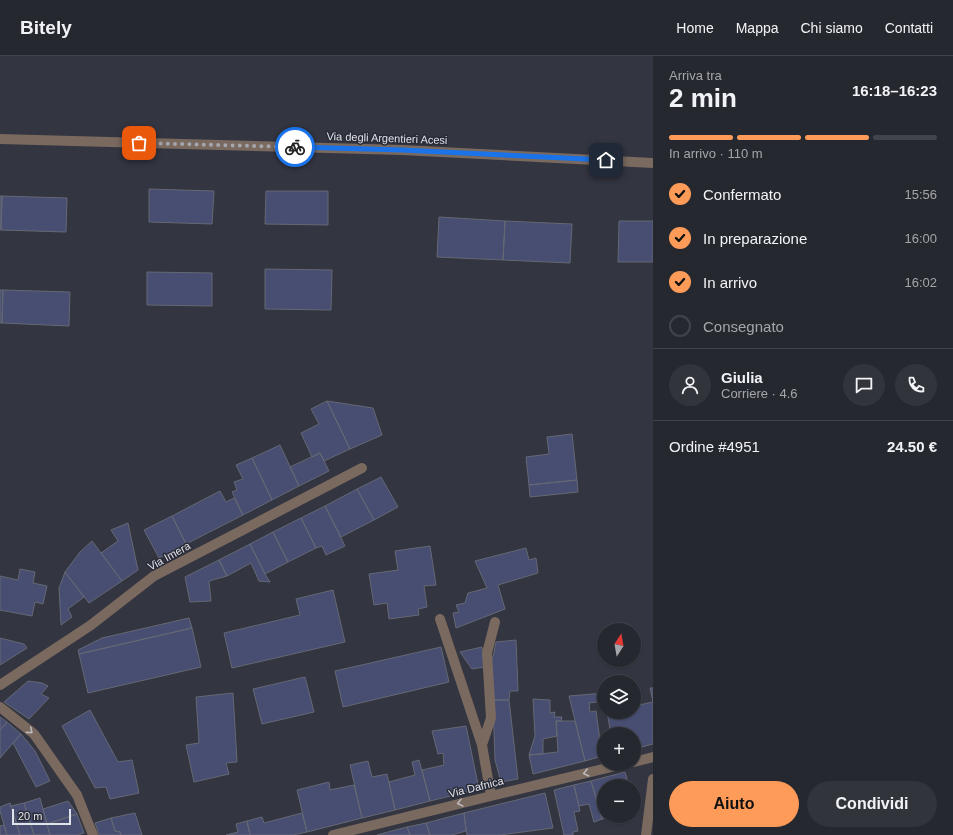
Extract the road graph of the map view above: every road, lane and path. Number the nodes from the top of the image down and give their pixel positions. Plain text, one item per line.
1 (0, 139) edge
2 (653, 163) edge
3 (362, 468) dead end
4 (440, 619) dead end
5 (495, 622) dead end
6 (0, 685) edge
7 (0, 706) edge
8 (482, 745) junction
9 (653, 757) edge
10 (641, 760) edge
11 (597, 770) edge
12 (653, 779) edge
13 (490, 796) junction
14 (92, 835) edge
15 (333, 835) edge
16 (646, 835) edge

1 - 2 street, Via degli Argentieri Acesi
3 - 6 street, Via Imera
4 - 8 street
5 - 8 street
7 -> 14 street
8 - 13 street
9 - 10 street
11 -> 13 street, Via Dafnica
12 - 16 street
13 -> 15 street, Via Dafnica

